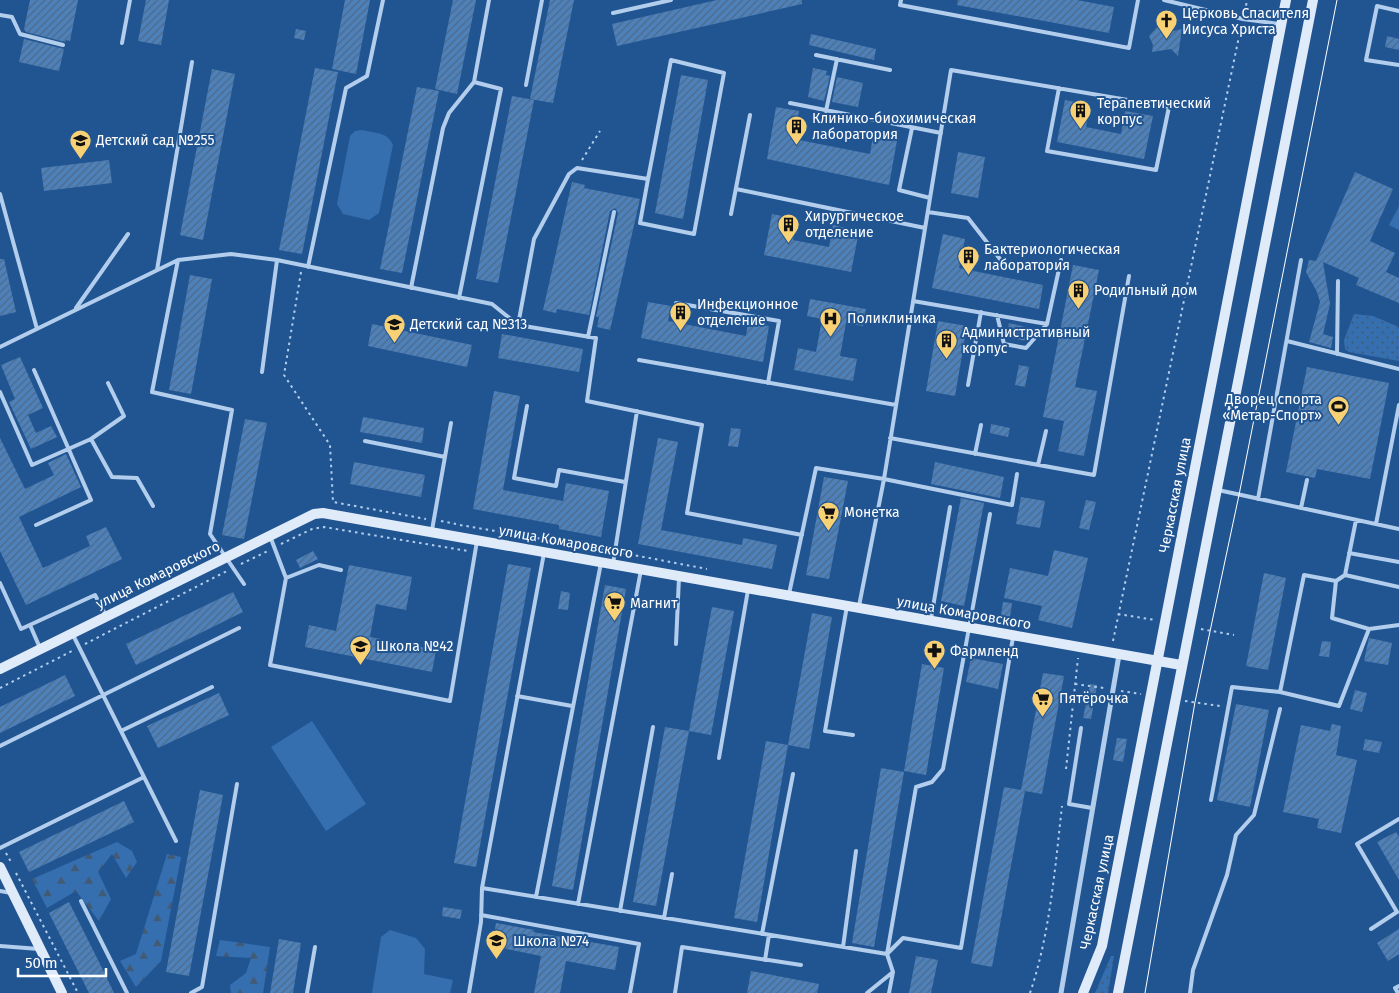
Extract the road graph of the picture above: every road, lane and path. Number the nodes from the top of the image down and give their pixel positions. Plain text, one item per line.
1 (130, 0) edge
2 (383, 0) edge
3 (490, 0) edge
4 (542, 0) edge
5 (669, 0) edge
6 (901, 0) edge
7 (1138, 0) edge
8 (1164, 0) edge
9 (1247, 0) edge
10 (1286, 0) edge
11 (1313, 0) edge
12 (1399, 11) edge
13 (613, 13) dead end
14 (0, 15) edge
15 (1243, 19) junction
16 (1282, 25) junction
17 (122, 44) dead end
18 (63, 45) dead end
19 (816, 55) dead end
20 (837, 58) junction
21 (192, 62) dead end
22 (1399, 65) edge
23 (890, 70) dead end
24 (474, 82) junction
25 (526, 85) dead end
26 (1059, 88) junction
27 (790, 103) dead end
28 (826, 110) junction
29 (750, 115) dead end
30 (912, 128) junction
31 (600, 131) dead end
32 (941, 133) junction
33 (577, 168) junction
34 (648, 179) junction
35 (736, 188) junction
36 (0, 194) edge
37 (930, 198) junction
38 (614, 212) dead end
39 (928, 212) junction
40 (730, 214) dead end
41 (925, 228) junction
42 (128, 234) dead end
43 (1000, 259) dead end
44 (178, 260) junction
45 (277, 260) junction
46 (1060, 260) dead end
47 (1302, 260) dead end
48 (308, 267) junction
49 (156, 270) junction
50 (1128, 276) dead end
51 (1338, 281) dead end
52 (410, 288) junction
53 (459, 298) junction
54 (913, 301) junction
55 (676, 302) dead end
56 (75, 310) junction
57 (981, 312) junction
58 (997, 315) junction
59 (1047, 324) junction
60 (518, 325) junction
61 (36, 329) junction
62 (588, 337) junction
63 (1287, 341) junction
64 (0, 347) edge
65 (1337, 354) junction
66 (639, 360) dead end
67 (1399, 369) edge
68 (34, 370) dead end
69 (262, 372) dead end
70 (108, 382) dead end
71 (768, 383) junction
72 (968, 385) dead end
73 (0, 392) edge
74 (2, 402) edge
75 (896, 405) junction
76 (1399, 405) edge
77 (527, 406) dead end
78 (638, 411) junction
79 (451, 423) dead end
80 (981, 426) dead end
81 (1046, 431) dead end
82 (890, 438) junction
83 (91, 439) junction
84 (365, 440) dead end
85 (67, 450) junction
86 (975, 454) junction
87 (445, 457) junction
88 (1038, 465) junction
89 (1017, 474) dead end
90 (884, 479) junction
91 (1307, 480) dead end
92 (625, 482) junction
93 (1216, 490) junction
94 (1258, 499) junction
95 (153, 506) dead end
96 (950, 507) dead end
97 (1301, 508) junction
98 (990, 514) dead end
99 (1356, 520) junction
100 (1376, 524) junction
101 (36, 525) dead end
102 (1399, 530) edge
103 (431, 532) junction
104 (802, 535) junction
105 (270, 536) junction
106 (476, 546) junction
107 (274, 547) junction
108 (544, 552) junction
109 (1349, 553) junction
110 (226, 557) junction
111 (1399, 562) edge
112 (601, 563) junction
113 (613, 565) junction
114 (233, 568) junction
115 (342, 570) dead end
116 (641, 570) junction
117 (1345, 575) junction
118 (679, 577) junction
119 (286, 578) junction
120 (1336, 581) junction
121 (0, 583) edge
122 (244, 584) dead end
123 (1399, 587) edge
124 (748, 590) junction
125 (789, 596) junction
126 (847, 606) junction
127 (858, 608) junction
128 (106, 616) junction
129 (930, 621) junction
130 (30, 625) junction
131 (1399, 625) edge
132 (239, 628) dead end
133 (968, 628) junction
134 (1369, 629) junction
135 (72, 633) junction
136 (1013, 636) junction
137 (676, 644) dead end
138 (79, 647) junction
139 (41, 649) junction
140 (1119, 655) junction
141 (1070, 656) dead end
142 (1157, 661) junction
143 (1181, 665) junction
144 (0, 669) edge
145 (1075, 684) junction
146 (212, 687) dead end
147 (0, 688) edge
148 (1112, 690) junction
149 (1280, 692) junction
150 (517, 696) junction
151 (103, 697) junction
152 (572, 706) junction
153 (1280, 709) dead end
154 (653, 727) dead end
155 (1081, 728) dead end
156 (121, 731) junction
157 (853, 735) dead end
158 (0, 746) edge
159 (719, 758) dead end
160 (1066, 769) dead end
161 (793, 774) dead end
162 (144, 777) junction
163 (237, 784) dead end
164 (1062, 798) dead end
165 (1211, 800) dead end
166 (1092, 808) junction
167 (1399, 819) edge
168 (176, 841) dead end
169 (1, 847) edge
170 (856, 851) dead end
171 (12, 864) dead end
172 (0, 866) edge
173 (16, 872) dead end
174 (672, 874) dead end
175 (482, 888) junction
176 (0, 891) edge
177 (13, 893) junction
178 (536, 897) junction
179 (81, 901) dead end
180 (578, 904) junction
181 (620, 911) junction
182 (481, 915) junction
183 (664, 918) junction
184 (1371, 929) dead end
185 (762, 934) junction
186 (769, 935) junction
187 (0, 946) edge
188 (315, 947) dead end
189 (843, 947) junction
190 (39, 949) junction
191 (887, 954) junction
192 (765, 960) junction
193 (802, 965) dead end
194 (893, 972) junction
195 (1399, 986) edge
196 (62, 993) edge
197 (78, 993) edge
198 (127, 993) edge
199 (192, 993) edge
200 (307, 993) edge
201 (469, 993) edge
202 (630, 993) edge
203 (675, 993) edge
204 (867, 993) edge
205 (889, 993) edge
206 (1030, 993) edge
207 (1061, 993) edge
208 (1083, 993) edge
209 (1118, 993) edge
210 (1190, 993) edge
211 (1398, 993) edge

1 - 17 lane
2 - 48 lane
3 - 24 lane
4 - 25 lane
5 - 13 lane
6 - 7 lane
8 - 15 lane
9 - 15 path
10 - 16 main road, Черкасская улица
11 - 93 main road
12 - 22 lane
14 - 18 lane
15 - 16 lane
15 - 140 path
16 - 142 main road, Черкасская улица
19 - 20 lane
20 - 23 lane
20 - 28 lane
21 - 49 lane
24 - 52 lane
24 - 53 lane
26 - 26 lane
26 - 32 lane
27 - 28 lane
28 - 30 lane
29 - 35 lane
30 - 32 lane
30 - 37 lane
31 - 33 path
32 - 37 lane
33 - 34 lane
33 - 60 lane
34 - 34 lane
35 - 40 lane
35 - 41 lane
36 - 61 lane
37 - 39 lane
38 - 62 lane
39 - 41 lane
39 - 43 lane
41 - 54 lane
42 - 56 lane
44 - 45 lane
44 - 49 lane
44 - 110 lane
45 - 48 lane
45 - 69 lane
46 - 59 lane
47 - 63 lane
48 - 52 lane
49 - 56 lane
50 - 88 lane
51 - 65 lane
52 - 53 lane
53 - 60 lane
54 - 57 lane
54 - 75 lane
55 - 71 lane
56 - 61 lane
57 - 58 lane
57 - 72 lane
58 - 59 lane
58 - 59 lane
60 - 62 lane
61 - 64 lane
62 - 78 lane
63 - 65 lane
63 - 94 lane
65 - 67 lane
66 - 71 lane
68 - 85 lane
70 - 83 lane
71 - 75 lane
73 - 74 lane
74 - 85 lane
75 - 82 lane
76 - 100 lane
77 - 92 lane
78 - 92 lane
78 - 104 lane
79 - 87 lane
80 - 86 lane
81 - 88 lane
82 - 86 lane
82 - 90 lane
83 - 85 lane
83 - 95 lane
84 - 87 lane
85 - 101 lane
86 - 88 lane
87 - 103 lane
89 - 90 lane
90 - 104 lane
90 - 127 lane
91 - 97 lane
92 - 113 lane
93 - 94 lane
93 - 143 main road
94 - 97 lane
96 - 129 lane
97 - 99 lane
98 - 133 lane
99 - 100 lane
99 - 109 lane
100 - 102 lane
103 - 105 main road, улица Комаровского
103 - 106 main road, улица Комаровского
104 - 125 lane
105 - 107 lane
105 - 110 main road, улица Комаровского
106 - 107 path
106 - 108 main road, улица Комаровского
106 - 119 lane
107 - 114 path
107 - 119 lane
108 - 112 main road, улица Комаровского
108 - 150 lane
109 - 111 lane
109 - 117 lane
110 - 114 lane
110 - 128 main road, улица Комаровского
112 - 113 main road, улица Комаровского
112 - 152 lane
113 - 116 main road, улица Комаровского
114 - 122 lane
114 - 138 path
115 - 119 lane
116 - 118 main road, улица Комаровского
116 - 180 lane
117 - 120 lane
117 - 123 lane
118 - 124 main road, улица Комаровского
118 - 137 lane
120 - 134 lane
120 - 149 lane
121 - 130 lane
124 - 125 main road, улица Комаровского
124 - 159 lane
125 - 126 main road, улица Комаровского
126 - 127 main road, улица Комаровского
126 - 157 lane
127 - 129 main road, улица Комаровского
128 - 130 lane
128 - 135 main road, улица Комаровского
129 - 133 main road, улица Комаровского
130 - 139 lane
131 - 134 lane
132 - 151 lane
133 - 136 main road, улица Комаровского
133 - 191 lane
134 - 149 lane
135 - 138 lane
135 - 139 main road, улица Комаровского
136 - 140 main road, улица Комаровского
136 - 191 lane
138 - 147 path
138 - 151 lane
139 - 144 main road, улица Комаровского
140 - 142 main road, улица Комаровского
140 - 148 street
141 - 145 path
142 - 143 main road, улица Комаровского
142 - 208 main road, Черкасская улица
143 - 209 main road
145 - 148 path
145 - 160 path
146 - 156 lane
148 - 166 street
149 - 165 lane
150 - 152 lane
150 - 175 lane
151 - 156 lane
151 - 158 lane
152 - 178 lane
153 - 210 lane
154 - 181 lane
155 - 166 lane
156 - 162 lane
161 - 185 lane
162 - 168 lane
162 - 169 lane
163 - 199 lane
164 - 206 path
166 - 207 street
167 - 184 lane
169 - 171 path
170 - 189 lane
172 - 177 main road
173 - 197 path
174 - 183 lane
175 - 178 lane
175 - 182 lane
176 - 177 lane
177 - 190 main road
178 - 180 lane
179 - 198 lane
180 - 181 lane
181 - 183 lane
182 - 201 lane
182 - 202 lane
183 - 185 lane
185 - 186 lane
186 - 189 lane
186 - 192 lane
187 - 190 lane
188 - 200 lane
189 - 191 lane
190 - 196 main road
191 - 194 lane
192 - 193 lane
192 - 203 lane
194 - 204 lane
194 - 205 lane
195 - 211 lane

